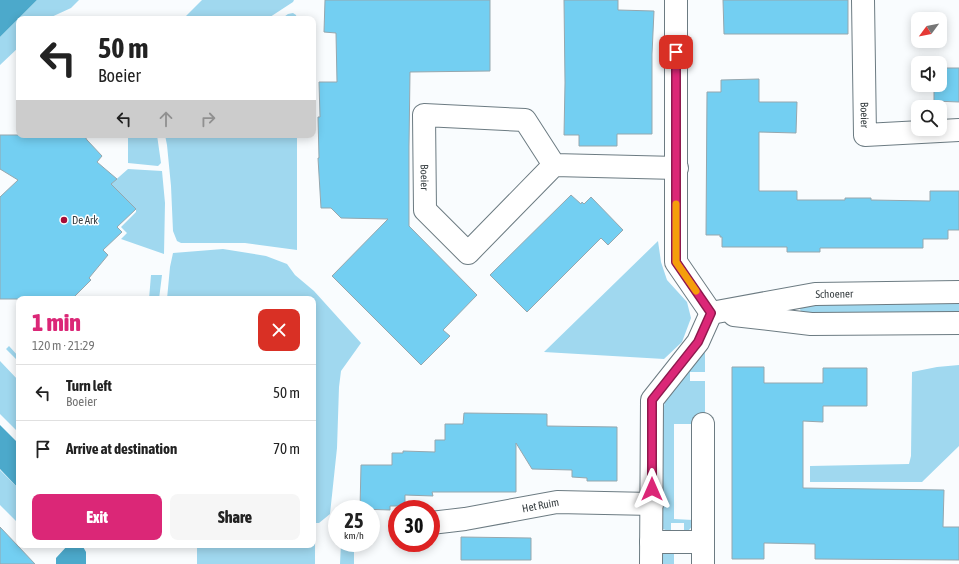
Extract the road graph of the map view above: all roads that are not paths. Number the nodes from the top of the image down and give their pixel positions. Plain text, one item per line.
1 (676, 0) edge
2 (863, 0) edge
3 (959, 130) edge
4 (554, 165) junction
5 (677, 168) junction
6 (959, 292) edge
7 (711, 313) junction
8 (959, 323) edge
9 (703, 424) dead end
10 (652, 504) junction
11 (440, 522) edge
12 (651, 542) junction
13 (703, 542) junction
14 (651, 564) edge
15 (703, 564) edge

1 - 5 street
2 - 3 street, Boeier
4 - 4 street, Boeier
4 - 5 street
5 - 7 street
6 - 7 street, Schoener
7 - 8 street
7 - 10 street
9 - 13 street
10 - 11 street, Het Ruim
10 - 12 street
12 - 13 street
12 - 14 street
13 - 15 street

